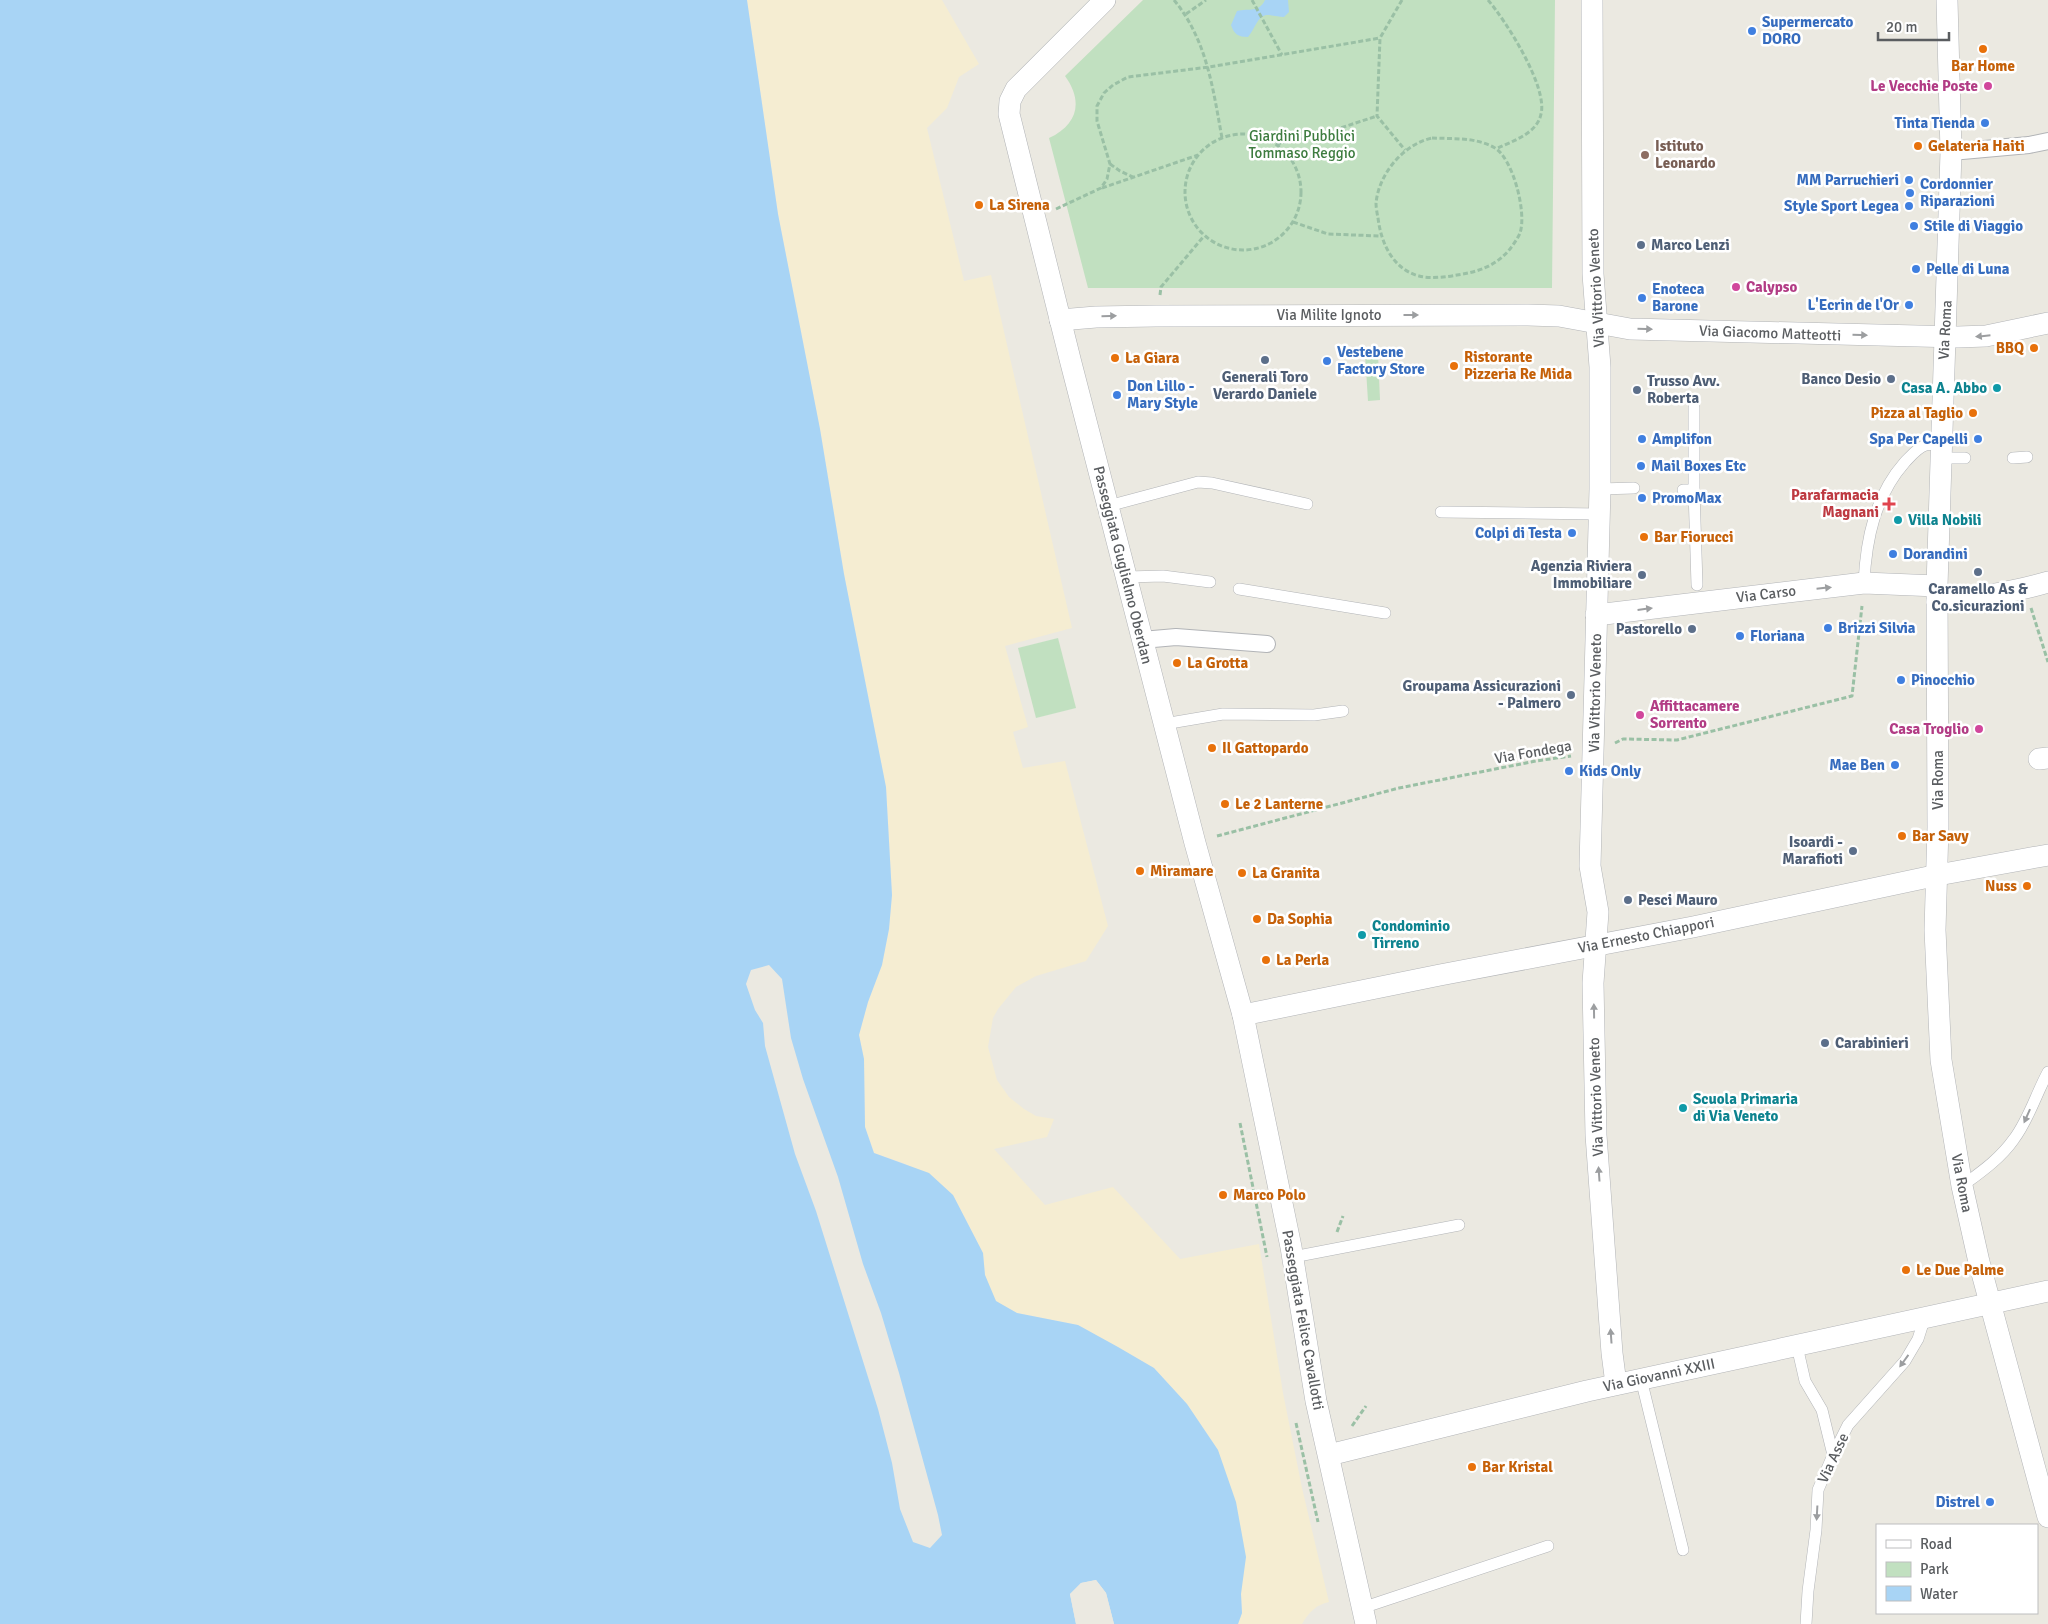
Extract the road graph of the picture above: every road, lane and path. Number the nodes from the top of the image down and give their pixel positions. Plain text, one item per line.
1 (1105, 0) edge
2 (1174, 0) edge
3 (1206, 0) edge
4 (1402, 0) edge
5 (1488, 0) edge
6 (1592, 0) edge
7 (1947, 0) edge
8 (1252, 2) edge
9 (1186, 14) junction
10 (1380, 38) junction
11 (1282, 55) junction
12 (1209, 68) junction
13 (1377, 116) junction
14 (1222, 138) junction
15 (2048, 141) edge
16 (1276, 144) junction
17 (1496, 149) junction
18 (1405, 150) junction
19 (1951, 152) junction
20 (1198, 154) junction
21 (1110, 164) junction
22 (1134, 177) junction
23 (1101, 188) junction
24 (1035, 218) junction
25 (1293, 222) junction
26 (1204, 236) junction
27 (1380, 236) junction
28 (1156, 316) junction
29 (1060, 320) junction
30 (1596, 323) junction
31 (2048, 324) edge
32 (1944, 337) junction
33 (1694, 407) dead end
34 (1941, 452) junction
35 (2027, 457) dead end
36 (1965, 458) dead end
37 (2014, 458) dead end
38 (1634, 488) dead end
39 (1600, 489) junction
40 (1307, 504) dead end
41 (1108, 506) junction
42 (1441, 512) dead end
43 (1600, 514) junction
44 (1127, 577) junction
45 (1210, 582) dead end
46 (2048, 582) edge
47 (1864, 583) junction
48 (1697, 585) dead end
49 (2026, 588) junction
50 (1238, 589) dead end
51 (1937, 594) junction
52 (1385, 614) dead end
53 (1596, 614) junction
54 (1142, 640) junction
55 (1267, 644) dead end
56 (2048, 662) edge
57 (1343, 711) dead end
58 (1164, 724) junction
59 (1594, 753) junction
60 (1195, 843) junction
61 (2048, 855) edge
62 (1938, 875) junction
63 (1596, 945) junction
64 (1243, 1015) junction
65 (2048, 1072) edge
66 (1962, 1186) junction
67 (1459, 1225) dead end
68 (1293, 1257) junction
69 (2048, 1291) edge
70 (1991, 1303) junction
71 (1925, 1317) junction
72 (1797, 1346) junction
73 (1641, 1379) junction
74 (1616, 1384) junction
75 (1366, 1406) dead end
76 (1351, 1426) dead end
77 (1329, 1455) junction
78 (1833, 1455) junction
79 (2048, 1517) edge
80 (1548, 1546) dead end
81 (1683, 1550) dead end
82 (1364, 1616) edge
83 (1806, 1624) edge

1 - 24 street, Passeggiata Guglielmo Oberdan
2 - 9 path
3 - 9 path
4 - 10 path
5 - 17 path
6 - 30 street, Via Vittorio Veneto
7 - 19 street, Via Roma
8 - 11 path
9 - 12 path
10 - 11 path
10 - 13 path
11 - 12 path
12 - 14 path
12 - 21 path
13 - 16 path
13 - 18 path
14 - 16 path
14 - 20 path
15 - 19 street
16 - 25 path
17 - 18 path
17 - 27 path
18 - 27 path
19 - 32 street, Via Roma
20 - 22 path
20 - 26 path
21 - 22 path
21 - 23 path
22 - 23 path
23 - 24 path
24 - 29 street, Passeggiata Guglielmo Oberdan
25 - 26 path
25 - 27 path
26 - 28 path
29 -> 28 street, Via Milite Ignoto
28 -> 30 street, Via Milite Ignoto
29 - 41 street, Passeggiata Guglielmo Oberdan
30 -> 32 street, Via Giacomo Matteotti
30 - 39 street, Via Vittorio Veneto
31 -> 32 street, Via Giacomo Matteotti
32 - 34 street, Via Roma
33 - 48 lane
34 - 36 lane
34 - 47 lane
34 - 51 street, Via Roma
35 - 37 lane
38 - 39 lane
39 - 43 street, Via Vittorio Veneto
40 - 41 lane
41 - 44 street, Passeggiata Guglielmo Oberdan
42 - 43 lane
43 - 53 street, Via Vittorio Veneto
44 - 45 lane
44 - 54 street, Passeggiata Guglielmo Oberdan
46 - 49 street, Via Carso
47 - 51 street, Via Carso
53 -> 47 street, Via Carso
47 - 59 path, Via Fondega
49 - 51 street, Via Carso
49 - 56 path
50 - 52 lane
51 - 62 street, Via Roma
53 - 59 street, Via Vittorio Veneto
54 - 55 street
54 - 58 street, Passeggiata Guglielmo Oberdan
57 - 58 lane
58 - 60 street, Passeggiata Guglielmo Oberdan
59 - 60 path, Via Fondega
59 - 63 street, Via Vittorio Veneto
60 - 64 street, Passeggiata Guglielmo Oberdan
61 - 62 street, Via Ernesto Chiappori
62 - 63 street, Via Ernesto Chiappori
62 - 66 street, Via Roma
63 - 64 street, Via Ernesto Chiappori
74 -> 63 street, Via Vittorio Veneto
64 - 68 street, Passeggiata Felice Cavallotti
65 -> 66 lane
66 - 70 street, Via Roma
67 - 68 lane
68 - 77 street, Passeggiata Felice Cavallotti
69 - 70 street, Via Giovanni XXIII
70 - 71 street, Via Giovanni XXIII
70 - 79 street, Via Roma
71 - 72 street, Via Giovanni XXIII
71 -> 78 lane, Via Asse
72 - 73 street, Via Giovanni XXIII
72 - 78 lane
73 - 74 street, Via Giovanni XXIII
73 - 81 lane
74 - 77 street, Via Giovanni XXIII
75 - 76 path
77 - 82 street, Passeggiata Felice Cavallotti
78 -> 83 lane, Via Asse
80 - 82 lane

